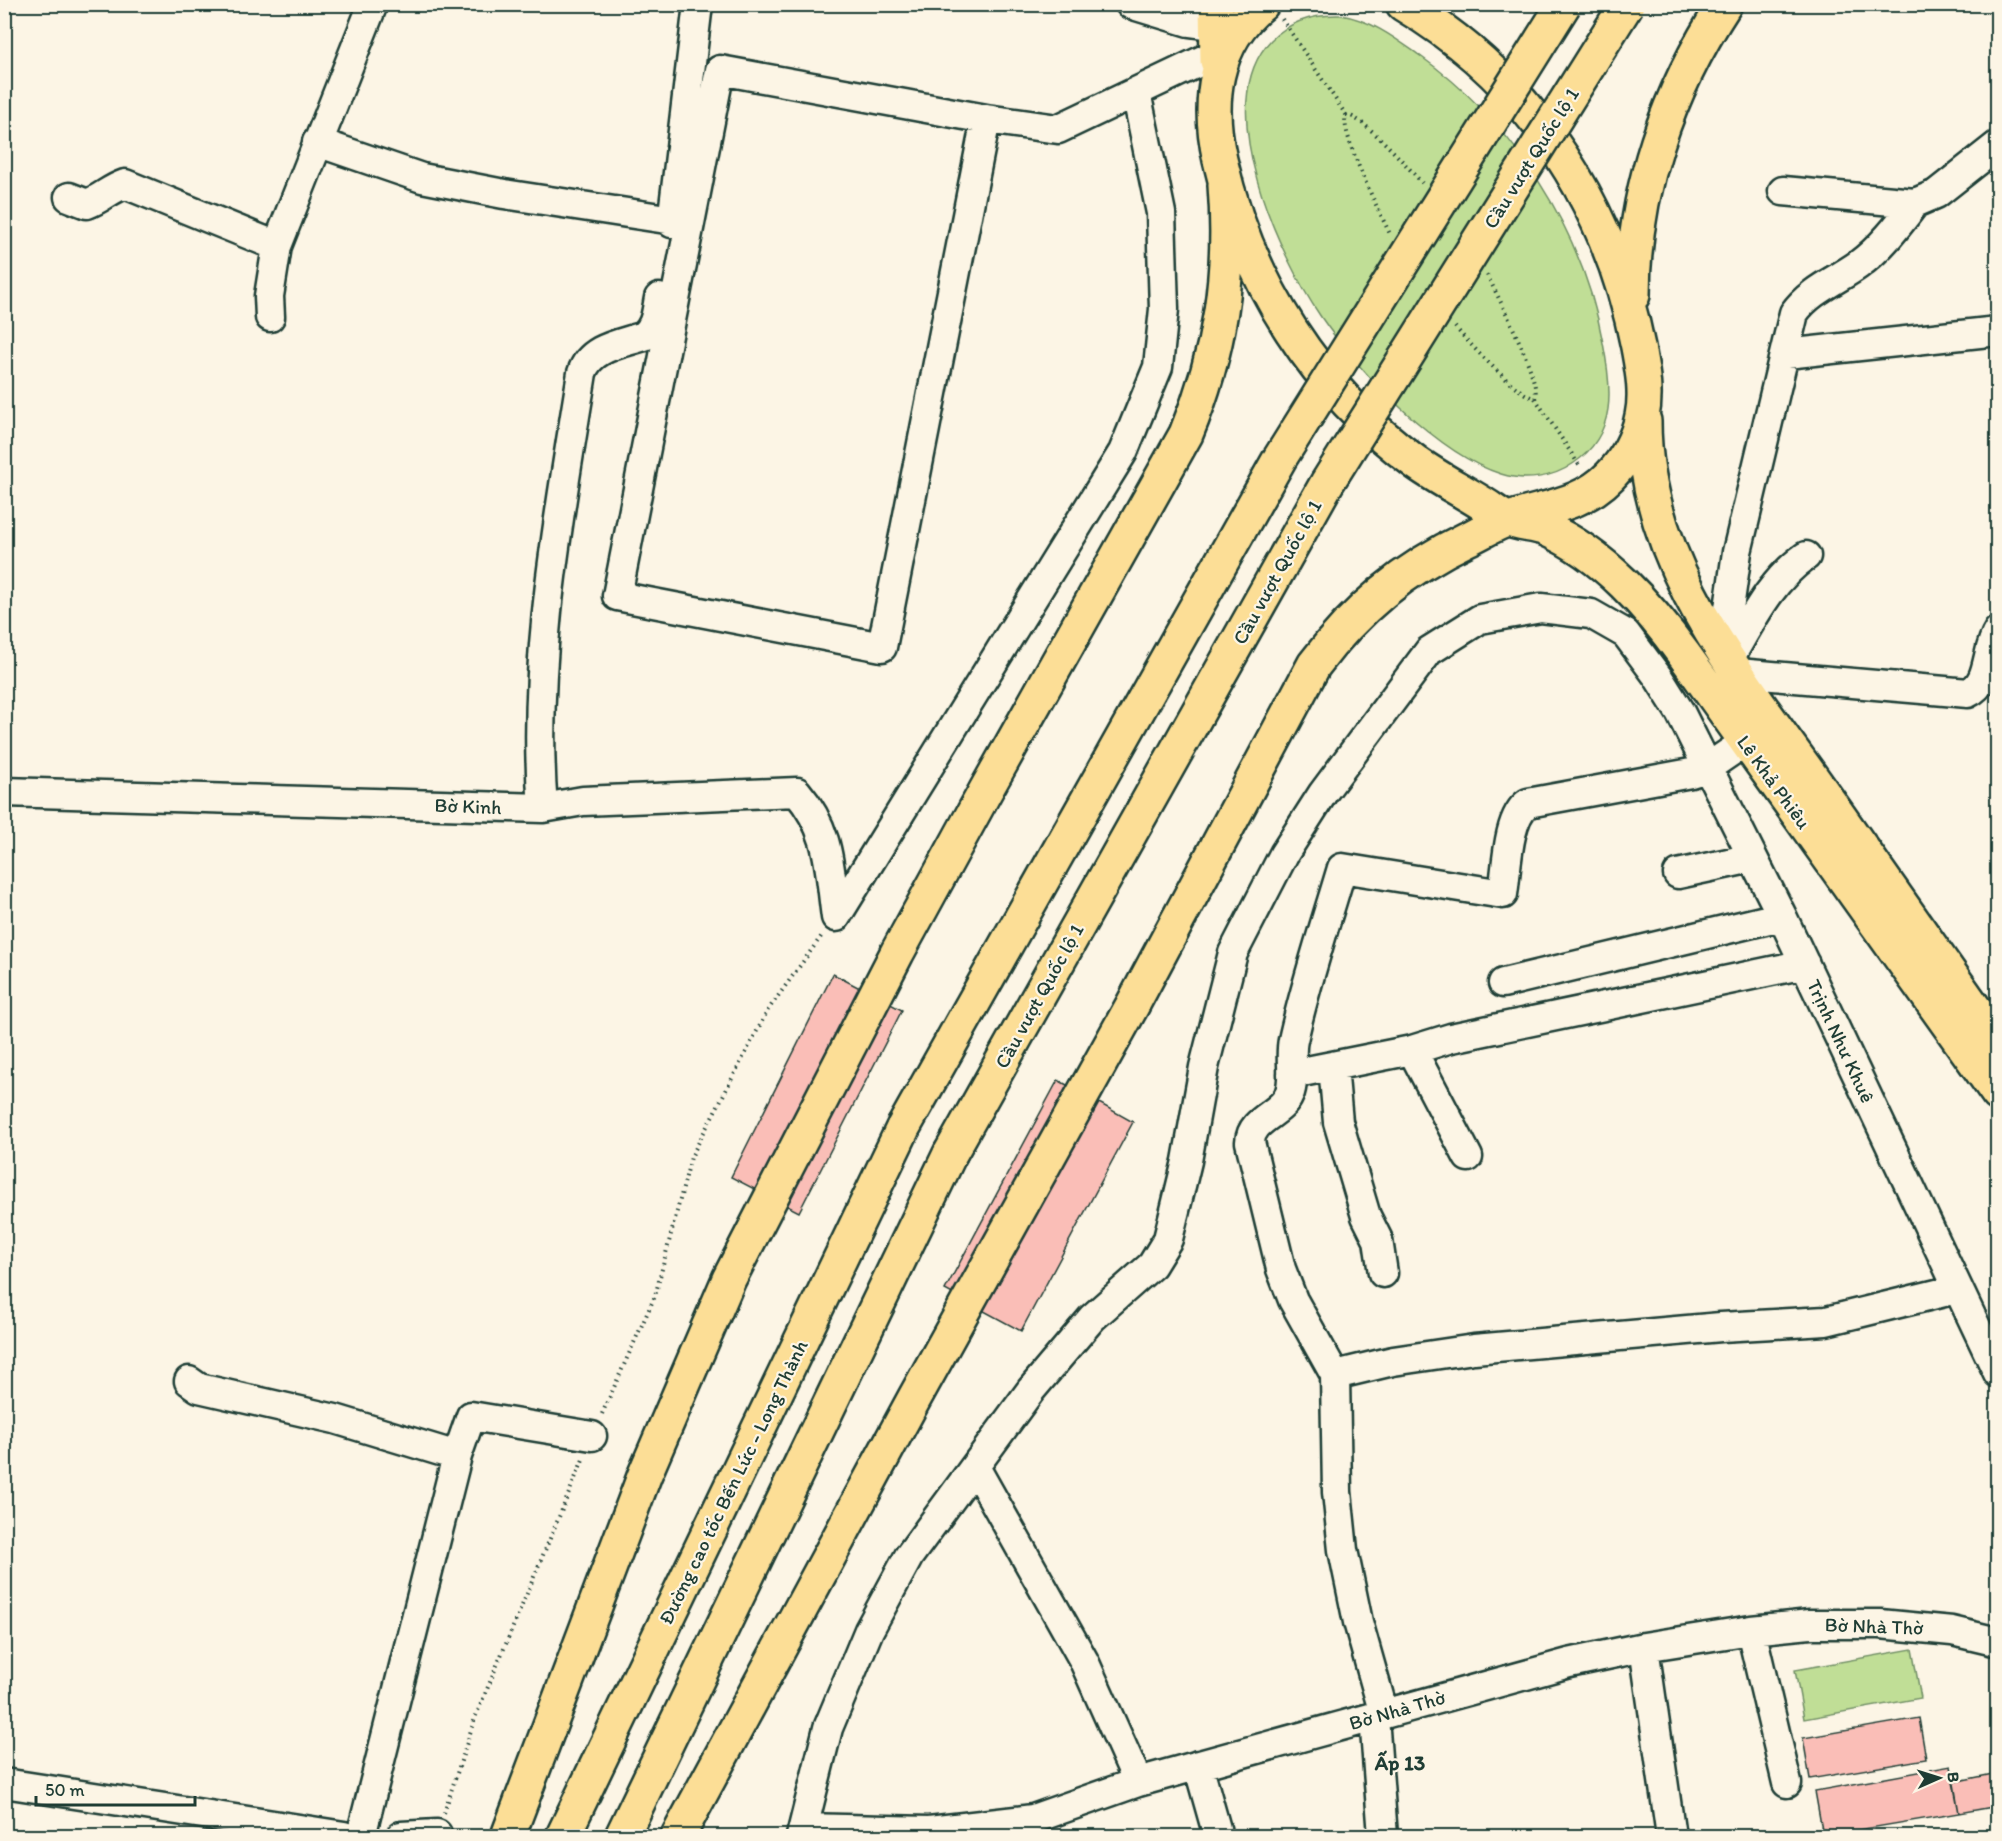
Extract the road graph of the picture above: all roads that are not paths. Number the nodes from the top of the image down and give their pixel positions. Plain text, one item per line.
1 (373, 4) edge
2 (698, 4) edge
3 (1130, 4) edge
4 (1403, 4) edge
5 (1564, 4) edge
6 (1628, 4) edge
7 (1725, 4) edge
8 (1270, 9) edge
9 (1217, 41) edge
10 (1136, 92) junction
11 (986, 119) junction
12 (317, 142) junction
13 (1998, 145) edge
14 (1225, 185) junction
15 (1783, 191) dead end
16 (69, 196) dead end
17 (1915, 203) junction
18 (673, 220) junction
19 (277, 246) junction
20 (270, 317) dead end
21 (1634, 324) junction
22 (1998, 332) edge
23 (1786, 354) junction
24 (1645, 396) junction
25 (1508, 520) junction
26 (1806, 556) dead end
27 (1998, 631) edge
28 (1730, 661) junction
29 (1710, 692) junction
30 (1680, 712) junction
31 (1745, 742) junction
32 (1707, 768) junction
33 (4, 792) edge
34 (543, 808) junction
35 (1752, 858) junction
36 (1678, 874) dead end
37 (1782, 916) junction
38 (1805, 964) junction
39 (1503, 983) dead end
40 (1998, 1042) edge
41 (1412, 1050) junction
42 (1333, 1066) junction
43 (1292, 1074) junction
44 (1998, 1094) edge
45 (1468, 1157) dead end
46 (1383, 1273) dead end
47 (1957, 1289) junction
48 (1998, 1373) edge
49 (1335, 1376) junction
50 (189, 1381) dead end
51 (592, 1436) road end
52 (457, 1456) junction
53 (975, 1467) junction
54 (1751, 1630) junction
55 (1998, 1642) edge
56 (1644, 1647) junction
57 (1379, 1715) junction
58 (1198, 1765) junction
59 (1138, 1782) junction
60 (4, 1783) edge
61 (1787, 1783) dead end
62 (1034, 1828) edge
63 (802, 1832) edge
64 (437, 1834) road end
65 (344, 1836) edge
66 (361, 1836) edge
67 (401, 1836) edge
68 (508, 1836) edge
69 (563, 1836) edge
70 (622, 1836) edge
71 (678, 1836) edge
72 (1218, 1836) edge
73 (1383, 1836) edge
74 (1671, 1836) edge

1 - 12 street
2 - 18 street
3 - 9 street
4 - 21 highway
5 - 69 highway, Đường cao tốc Bến Lức - Long Thành, bridge
6 - 70 highway, Cầu vượt Quốc lộ 1, bridge
7 - 21 highway
8 - 9 highway
9 - 10 street
9 - 14 highway
10 - 11 street
10 - 34 street, Bờ Kinh
11 - 11 street
12 - 18 street
12 - 19 street
13 - 17 street
14 - 25 highway, Lê Khả Phiêu
14 - 68 highway
15 - 17 street
16 - 19 street
17 - 23 street
18 - 34 street
19 - 20 street
21 - 24 highway
22 - 23 street
23 - 28 street
24 - 25 highway
24 - 28 highway, Lê Khả Phiêu
25 - 29 highway, Lê Khả Phiêu
25 - 71 highway
26 - 28 street
27 - 28 street
28 - 40 highway, Lê Khả Phiêu
29 - 30 street
29 - 31 highway, Lê Khả Phiêu
30 - 32 street, Trịnh Như Khuê
30 - 53 street, Trịnh Như Khuê
31 - 32 street
31 - 44 highway, Lê Khả Phiêu
32 - 35 street, Trịnh Như Khuê
32 - 43 street
33 - 34 street, Bờ Kinh
35 - 36 street
35 - 37 street, Trịnh Như Khuê
37 - 38 street, Trịnh Như Khuê
37 - 39 street
38 - 41 street
38 - 47 street, Trịnh Như Khuê
41 - 42 street
41 - 45 street
42 - 43 street
42 - 46 street
43 - 49 street
47 - 48 street, Trịnh Như Khuê
47 - 49 street
49 - 57 street
50 - 52 street
51 - 52 street
52 - 66 street
53 - 59 street
53 - 63 street, Trịnh Như Khuê
54 - 55 street, Bờ Nhà Thờ
54 - 56 street, Bờ Nhà Thờ
54 - 61 street
56 - 57 street, Bờ Nhà Thờ
56 - 74 street
57 - 58 street, Bờ Nhà Thờ
57 - 73 street
58 - 59 street, Bờ Nhà Thờ
58 - 72 street
59 - 62 street, Bờ Nhà Thờ
60 - 65 street
62 - 63 street, Bờ Nhà Thờ
64 - 67 street

